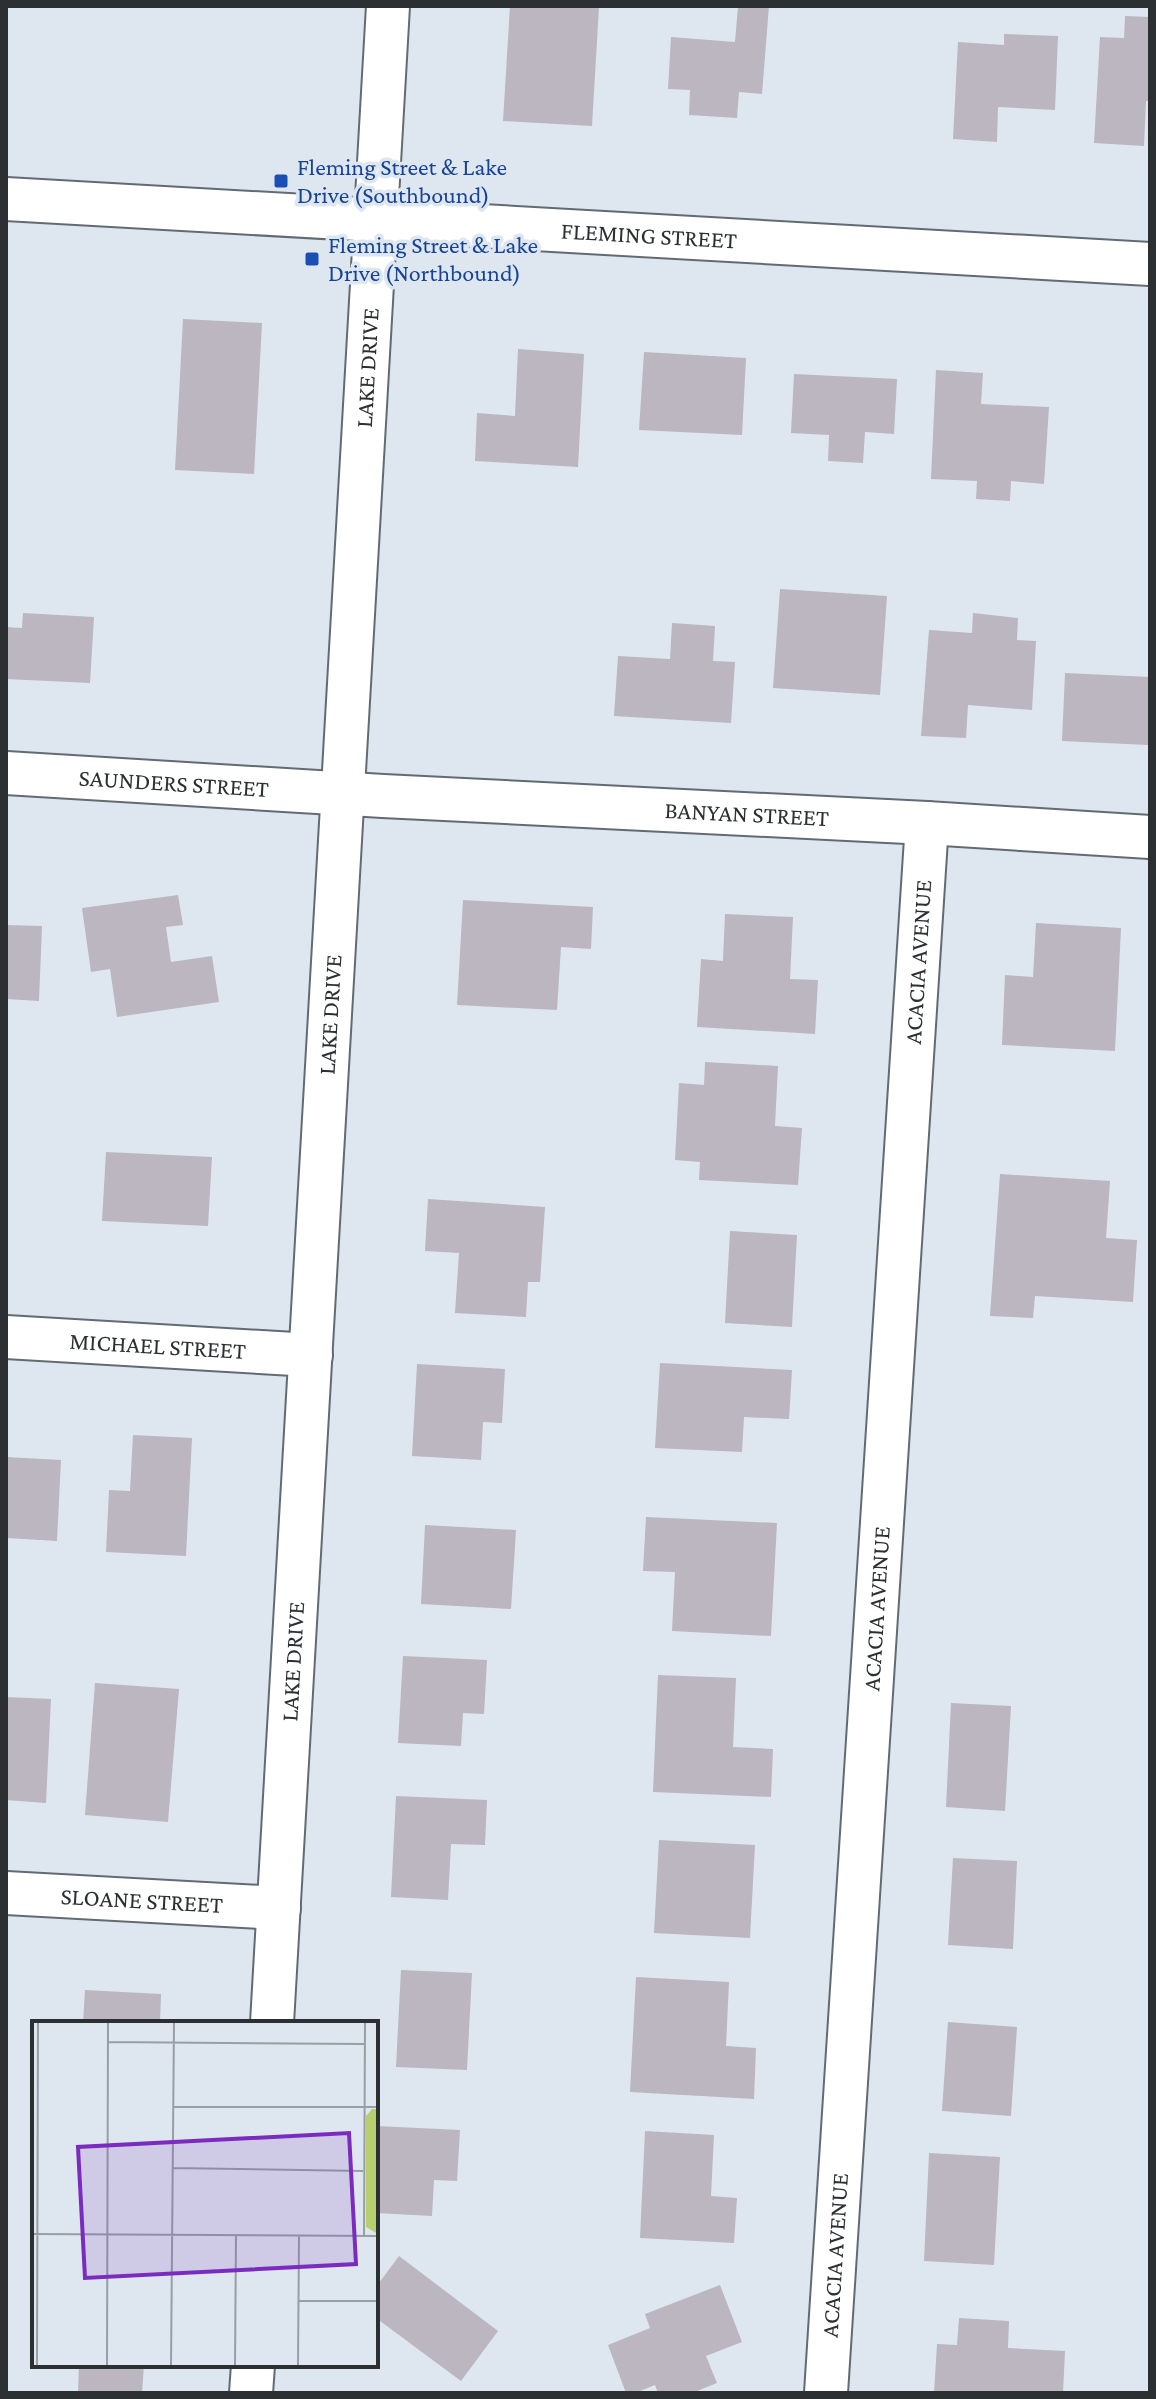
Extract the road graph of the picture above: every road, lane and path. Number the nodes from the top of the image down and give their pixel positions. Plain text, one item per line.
1 (388, 6) edge
2 (6, 199) edge
3 (375, 221) junction
4 (1150, 264) edge
5 (6, 773) edge
6 (342, 793) junction
7 (927, 823) junction
8 (1150, 837) edge
9 (6, 1337) edge
10 (311, 1355) junction
11 (6, 1893) edge
12 (279, 1908) junction
13 (272, 2021) edge
14 (253, 2367) edge
15 (251, 2393) edge
16 (826, 2393) edge

1 - 3 street, LAKE DRIVE
2 - 3 street, FLEMING STREET
3 - 4 street, FLEMING STREET
3 - 6 street, LAKE DRIVE
5 - 6 street, SAUNDERS STREET
6 - 7 street, BANYAN STREET
6 - 10 street, LAKE DRIVE
7 - 8 street, BANYAN STREET
7 - 16 street, ACACIA AVENUE
9 - 10 street, MICHAEL STREET
10 - 12 street, LAKE DRIVE
11 - 12 street, SLOANE STREET
12 - 13 street, LAKE DRIVE
14 - 15 street

